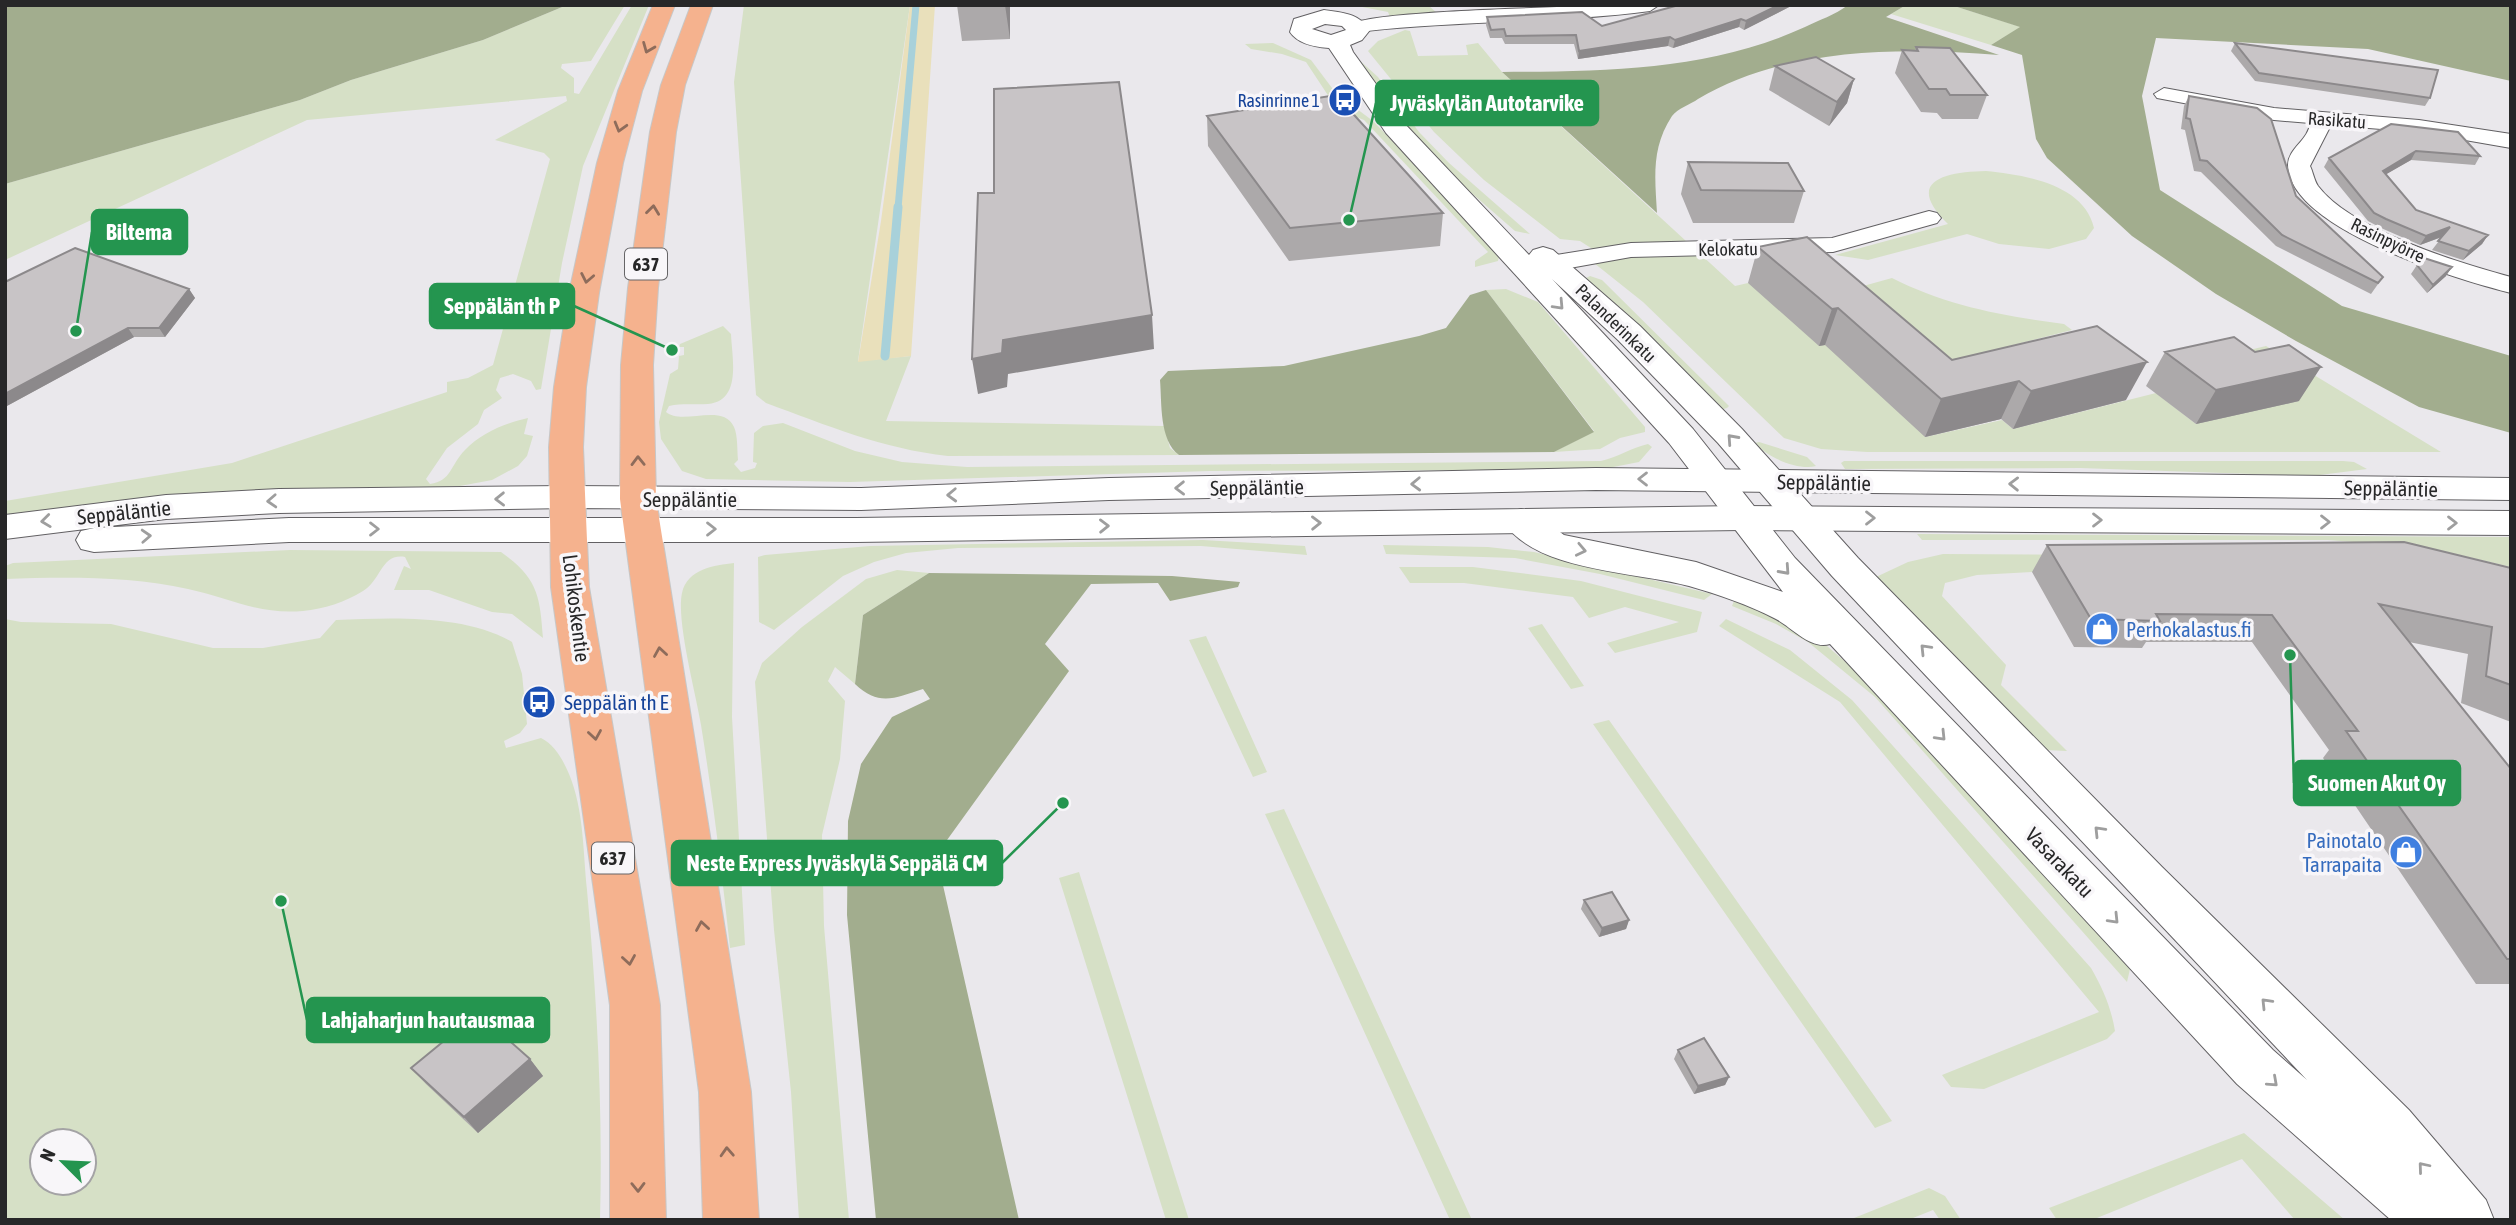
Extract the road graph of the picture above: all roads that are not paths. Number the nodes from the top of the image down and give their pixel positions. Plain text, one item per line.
1 (664, 5) edge
2 (702, 5) edge
3 (1650, 5) edge
4 (1310, 12) edge
5 (1358, 26) junction
6 (1338, 41) junction
7 (2164, 94) dead end
8 (2320, 120) junction
9 (2511, 141) edge
10 (1929, 218) dead end
11 (1538, 265) junction
12 (2511, 285) edge
13 (1712, 479) junction
14 (1768, 481) junction
15 (2511, 489) edge
16 (568, 513) junction
17 (640, 514) junction
18 (1741, 518) junction
19 (1801, 518) junction
20 (1521, 521) junction
21 (2511, 523) edge
22 (5, 527) edge
23 (5, 549) edge
24 (1871, 664) junction
25 (638, 1220) edge
26 (731, 1220) edge
27 (2434, 1220) edge
28 (2466, 1220) edge

1 -> 16 main road, Lohikoskentie / 637
17 -> 2 main road, 637
3 - 5 street
4 - 5 main road
4 - 6 main road
5 - 6 main road
6 - 11 main road, Palanderinkatu
7 - 8 street, Rasikatu
8 - 9 street, Rasikatu
8 - 12 street, Rasinpyörre
10 - 11 street, Kelokatu
11 -> 13 main road, Palanderinkatu
14 -> 11 main road, Palanderinkatu
13 - 14 main road, Seppäläntie
13 -> 17 main road, Seppäläntie
13 - 18 main road, Vasarakatu
15 -> 14 main road, Seppäläntie
14 - 19 main road
16 - 17 main road, Seppäläntie
16 -> 22 main road, Seppäläntie
23 -> 16 main road, Seppäläntie
16 -> 25 main road, Lohikoskentie / 637
17 -> 20 main road, Seppäläntie
26 -> 17 main road, 637
18 - 19 main road, Seppäläntie
18 - 20 main road, Seppäläntie
18 -> 24 main road, Vasarakatu
19 -> 21 main road, Seppäläntie
28 -> 19 main road
20 -> 24 main road
24 -> 27 main road, Vasarakatu

